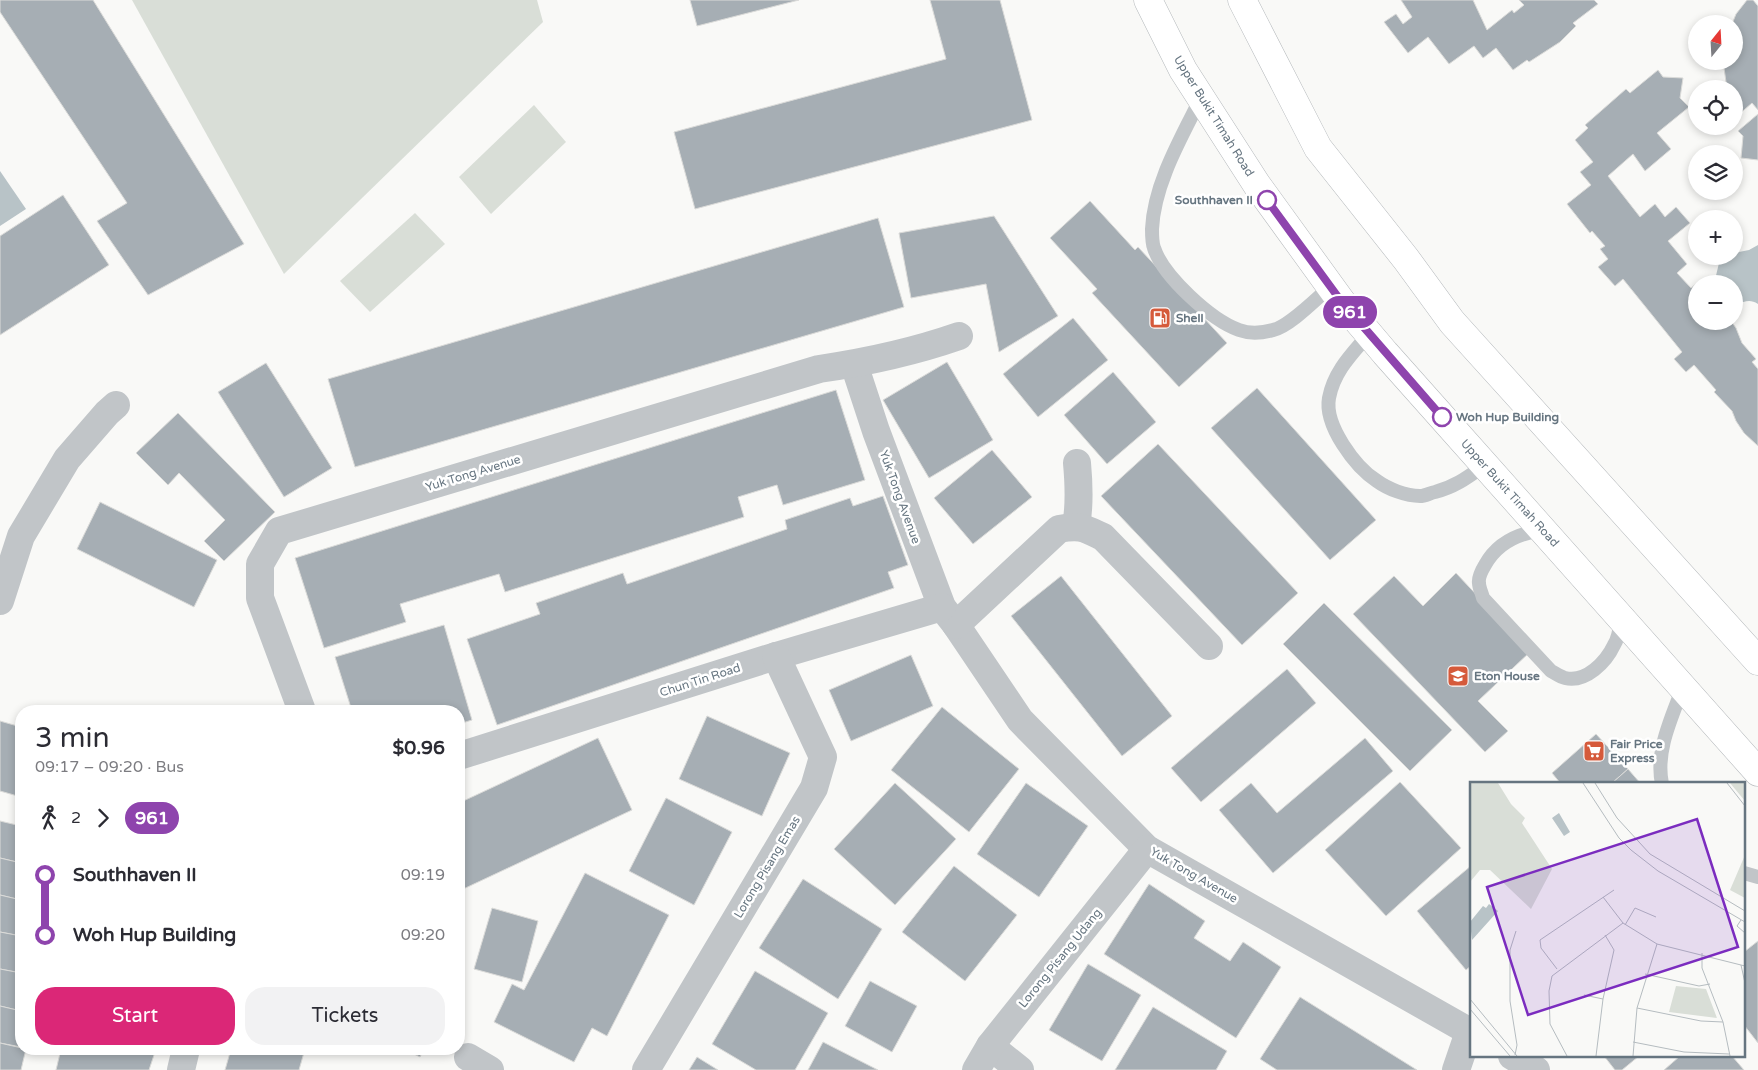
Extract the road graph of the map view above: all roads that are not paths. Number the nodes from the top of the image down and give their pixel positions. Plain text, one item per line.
1 (1148, 0) edge
2 (1169, 0) edge
3 (1242, 0) edge
4 (1167, 38) junction
5 (1201, 98) junction
6 (1330, 287) junction
7 (1369, 334) junction
8 (958, 336) dead end
9 (854, 364) junction
10 (116, 405) dead end
11 (1077, 464) dead end
12 (1484, 464) junction
13 (1076, 526) junction
14 (1543, 530) junction
15 (0, 601) edge
16 (949, 616) junction
17 (1621, 618) junction
18 (1209, 646) dead end
19 (776, 656) junction
20 (1758, 661) edge
21 (1683, 687) junction
22 (300, 705) edge
23 (465, 754) edge
24 (1758, 772) edge
25 (1662, 782) edge
26 (1147, 849) junction
27 (1470, 1032) edge
28 (990, 1046) junction
29 (185, 1055) edge
30 (1515, 1058) edge
31 (181, 1070) edge
32 (646, 1070) edge
33 (976, 1070) edge
34 (1020, 1070) edge
35 (1456, 1070) edge
36 (1536, 1070) edge

1 - 4 highway, Upper Bukit Timah Road
2 - 4 highway
3 - 20 highway
4 - 5 highway, Upper Bukit Timah Road
5 - 6 highway, Upper Bukit Timah Road
5 - 6 lane
6 - 7 highway, Upper Bukit Timah Road
7 - 12 highway, Upper Bukit Timah Road
7 - 12 lane
8 - 9 street, Yuk Tong Avenue
9 - 16 street, Yuk Tong Avenue
9 - 22 street, Yuk Tong Avenue
10 - 15 street
11 - 13 street
12 - 14 highway, Upper Bukit Timah Road
13 - 16 street
13 - 18 street
14 - 17 highway, Upper Bukit Timah Road
14 - 17 lane
16 - 19 street, Chun Tin Road
16 - 26 street, Yuk Tong Avenue
17 - 21 highway, Upper Bukit Timah Road
19 - 23 street, Chun Tin Road
19 - 32 street, Lorong Pisang Emas
21 - 24 highway, Upper Bukit Timah Road
21 - 25 lane
26 - 27 street, Yuk Tong Avenue
26 - 28 street, Lorong Pisang Udang
27 - 35 street
28 - 33 street, Lorong Pisang Udang
28 - 34 street
29 - 31 street
30 - 36 street

